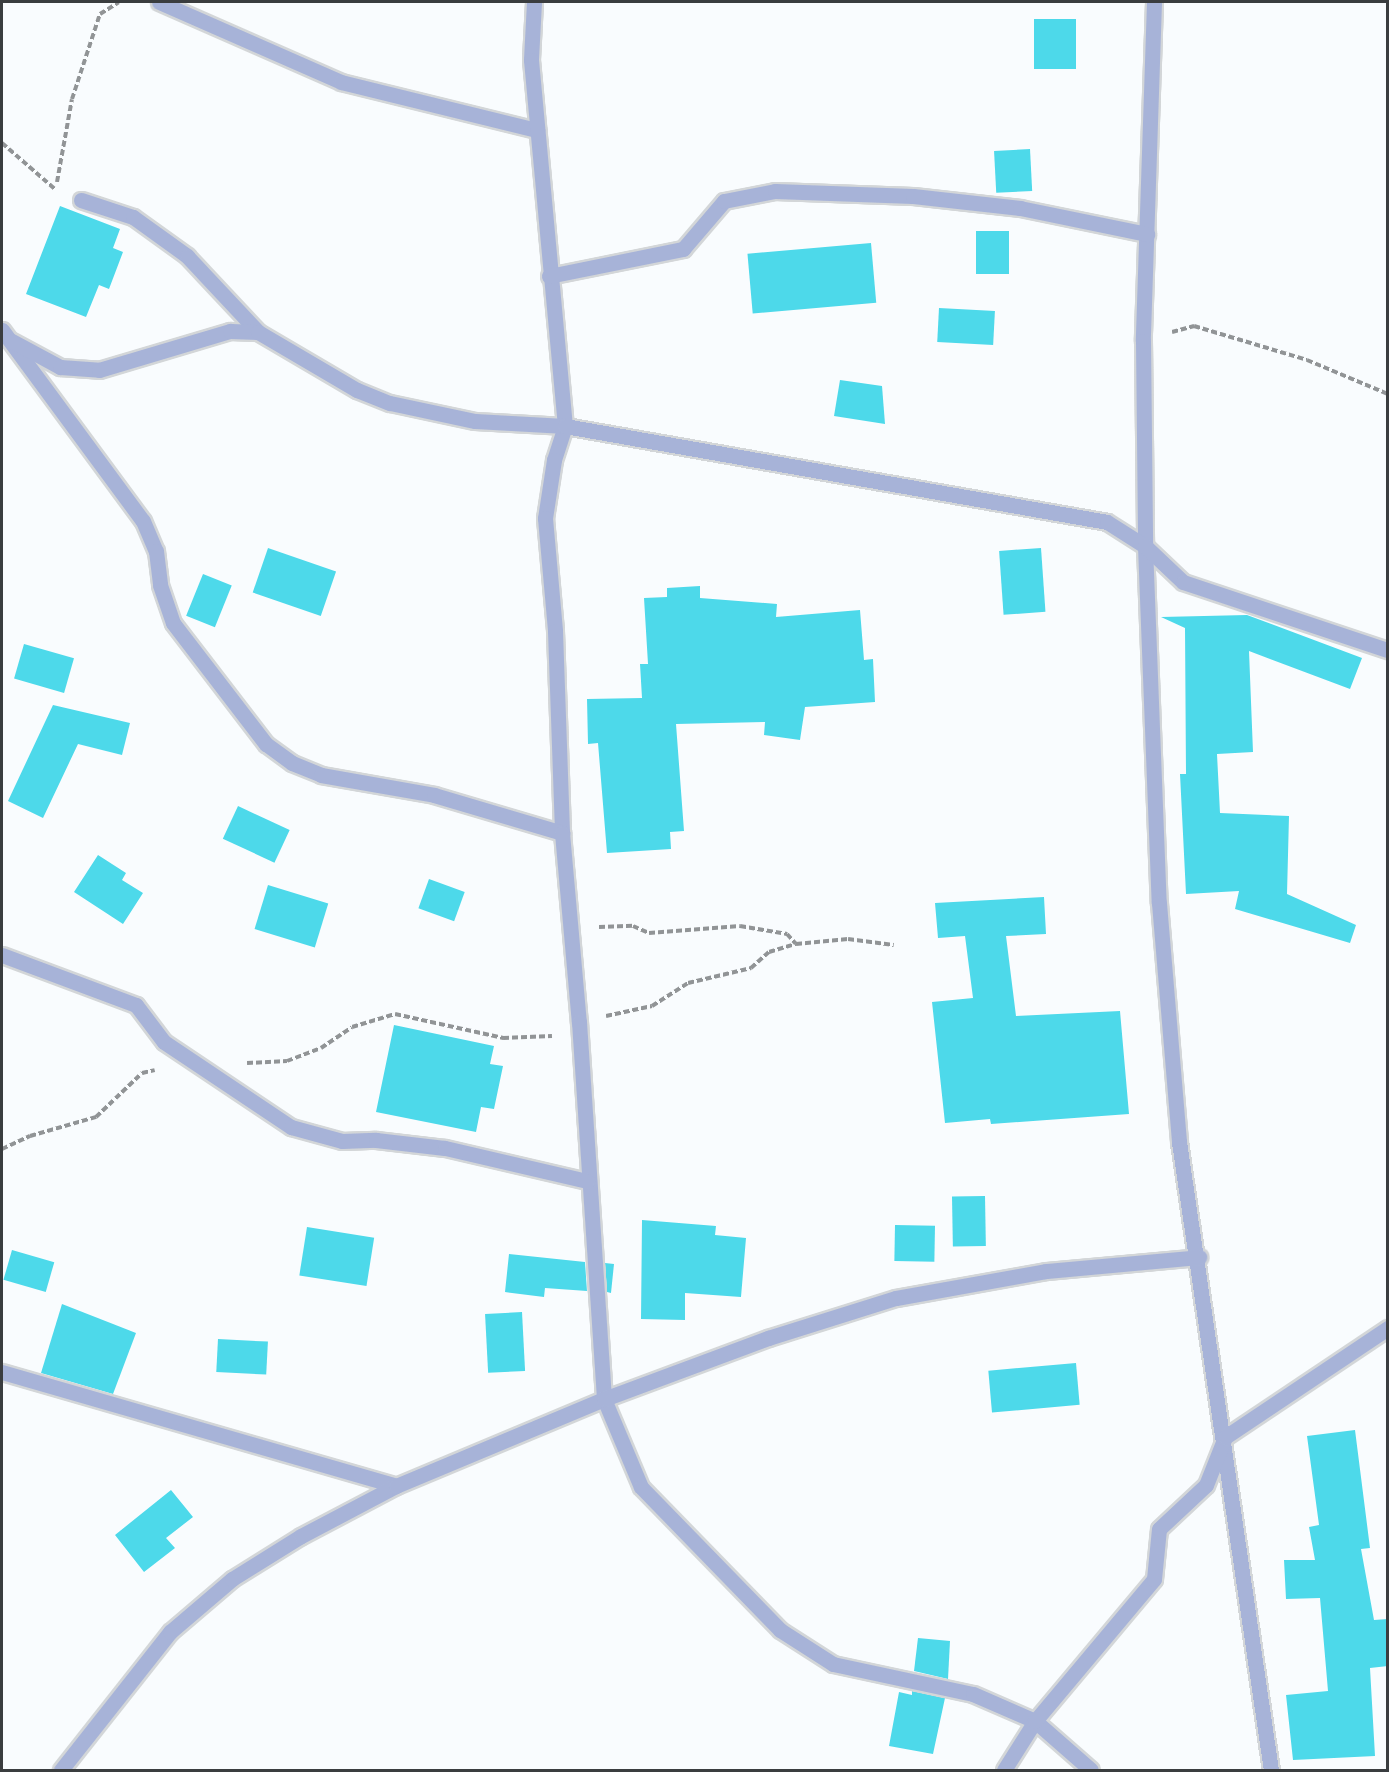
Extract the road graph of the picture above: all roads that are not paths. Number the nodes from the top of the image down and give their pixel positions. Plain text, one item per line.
1 (159, 2) edge
2 (534, 2) edge
3 (1154, 2) edge
4 (537, 130) junction
5 (81, 200) road end
6 (1147, 234) junction
7 (549, 276) junction
8 (258, 332) junction
9 (3, 335) edge
10 (565, 426) junction
11 (1145, 546) junction
12 (1388, 650) edge
13 (562, 833) junction
14 (2, 955) edge
15 (587, 1181) junction
16 (1199, 1257) junction
17 (1388, 1328) edge
18 (2, 1372) edge
19 (604, 1399) junction
20 (1225, 1437) junction
21 (396, 1486) junction
22 (1035, 1721) junction
23 (61, 1770) edge
24 (1004, 1770) edge
25 (1091, 1770) edge
26 (1271, 1770) edge

1 - 4 street
2 - 4 street
3 - 6 street
4 - 7 street
5 - 8 street
6 - 7 street
6 - 11 street
7 - 10 street
8 - 9 street
8 - 10 street
9 - 13 street
10 - 11 street
10 - 13 street
11 - 12 street
11 - 16 street
13 - 15 street
14 - 15 street
15 - 19 street
16 - 19 street
16 - 20 street
17 - 20 street
18 - 21 street
19 - 21 street
19 - 22 street
20 - 22 street
20 - 26 street
21 - 23 street
22 - 24 street
22 - 25 street

